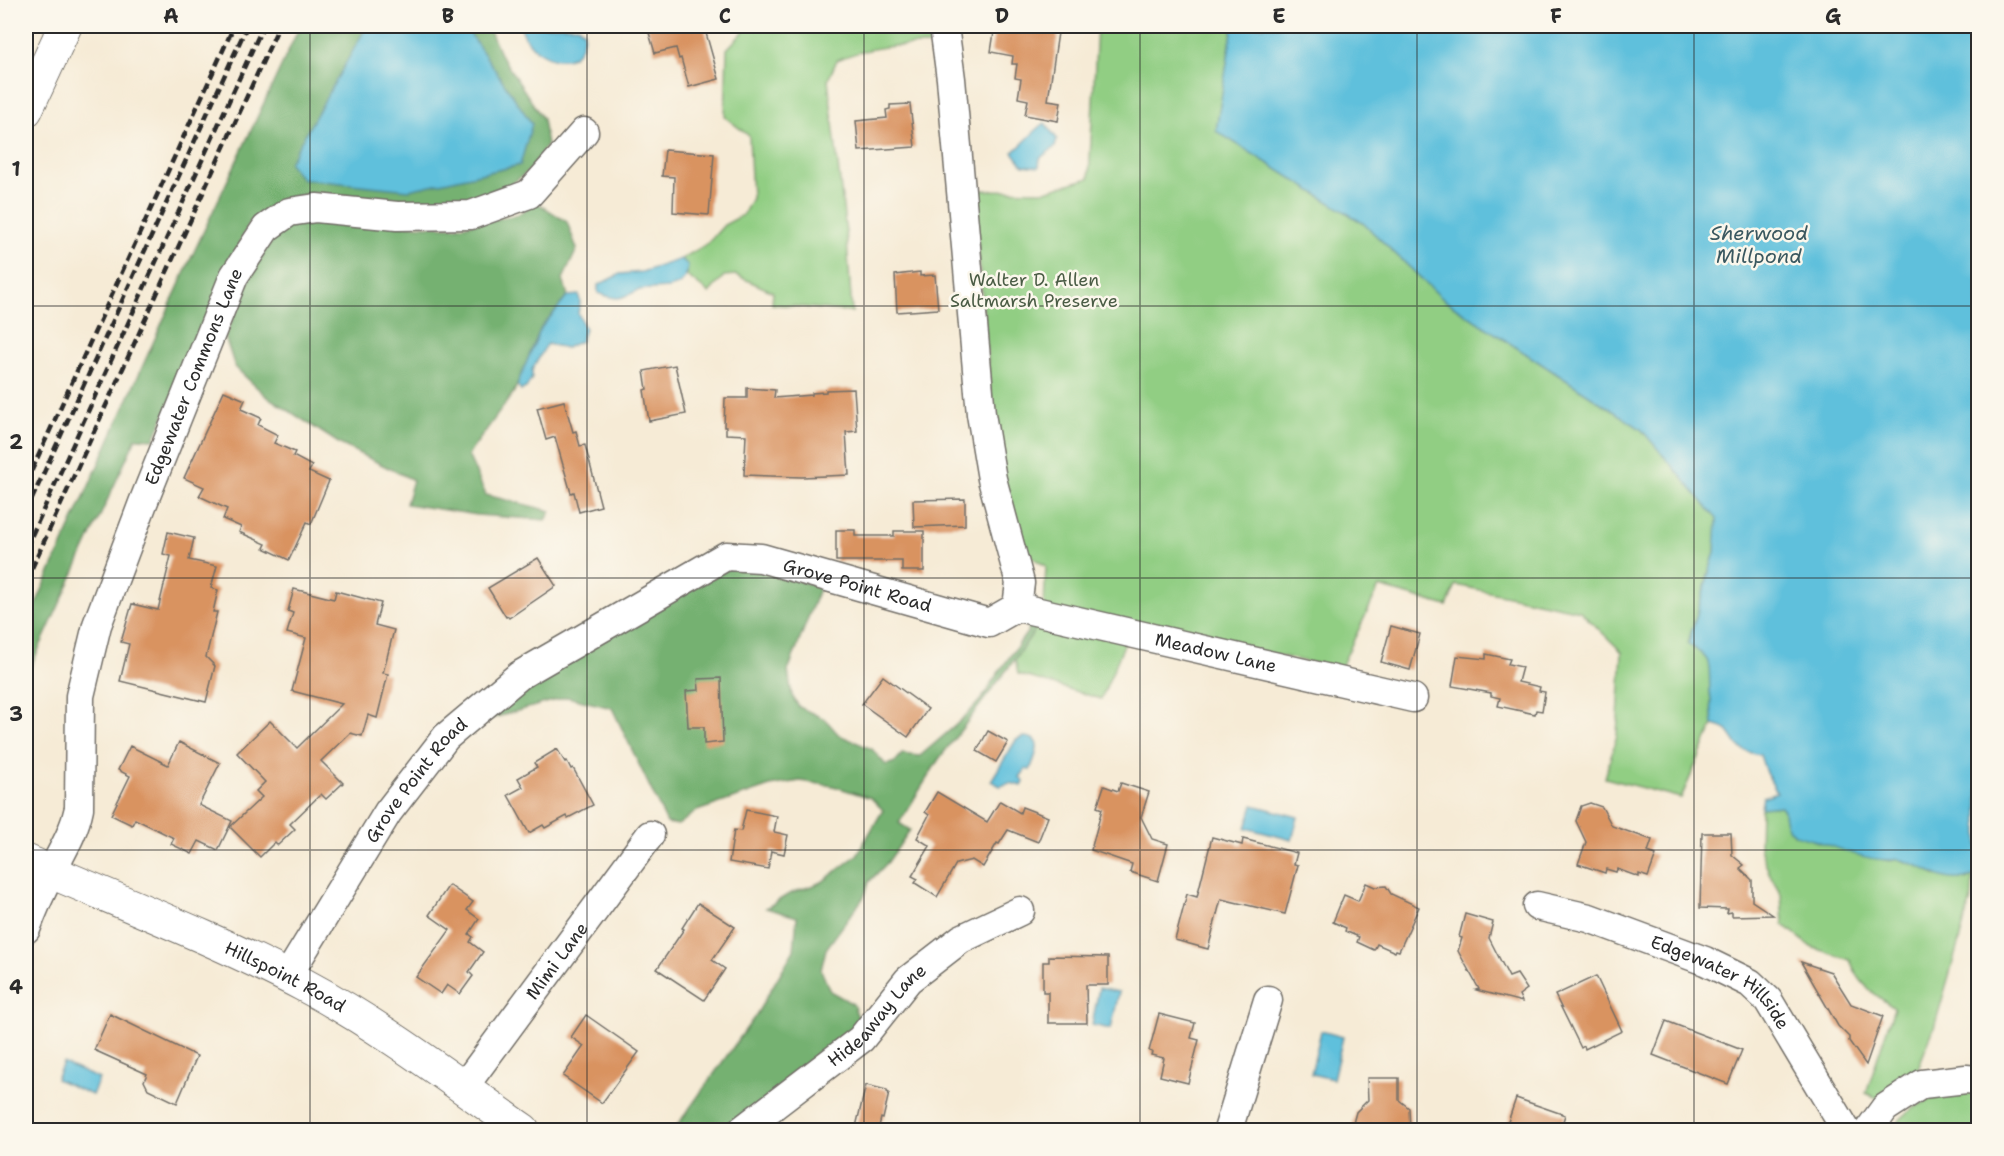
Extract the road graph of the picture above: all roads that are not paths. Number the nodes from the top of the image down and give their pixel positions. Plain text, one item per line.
1 (64, 26) edge
2 (944, 26) edge
3 (26, 110) edge
4 (584, 132) dead end
5 (1017, 607) junction
6 (1413, 698) dead end
7 (650, 836) dead end
8 (38, 866) edge
9 (1537, 906) dead end
10 (1020, 911) dead end
11 (26, 929) edge
12 (287, 977) junction
13 (1268, 1000) dead end
14 (1978, 1080) edge
15 (463, 1088) junction
16 (524, 1131) edge
17 (742, 1131) edge
18 (1228, 1131) edge
19 (1846, 1131) edge
20 (1869, 1131) edge

1 - 3 main road
2 - 5 street
4 - 8 street, Edgewater Commons Lane
5 - 6 street, Meadow Lane
5 - 12 street, Grove Point Road
7 - 15 street, Mimi Lane
8 - 11 street, Edgewater Commons Lane
8 - 12 main road, Hillspoint Road
9 - 19 street, Edgewater Hillside
10 - 17 street, Hideaway Lane
12 - 15 main road, Hillspoint Road
13 - 18 street
14 - 20 street
15 - 16 main road, Hillspoint Road

